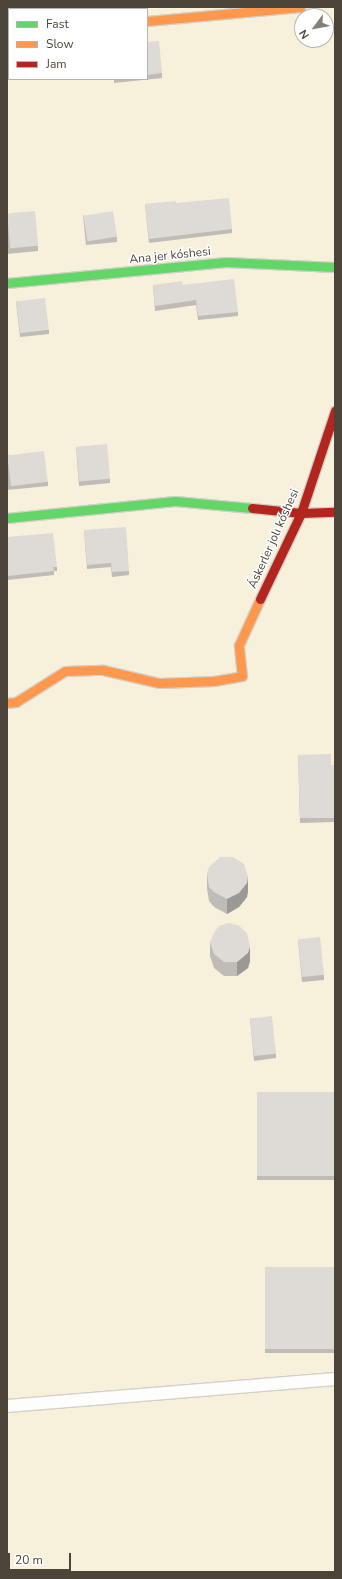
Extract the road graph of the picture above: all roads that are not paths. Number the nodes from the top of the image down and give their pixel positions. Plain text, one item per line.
1 (300, 7) edge
2 (148, 21) edge
3 (335, 267) edge
4 (7, 283) edge
5 (335, 410) edge
6 (335, 512) edge
7 (301, 513) junction
8 (7, 518) edge
9 (7, 703) edge
10 (335, 1379) edge
11 (7, 1406) edge

1 - 2 street
3 - 4 street, Ana jer kóshesi
5 - 7 street, Áskerler jolı kóshesi
6 - 7 street
7 - 8 street
7 - 9 street, Áskerler jolı kóshesi
10 - 11 lane

